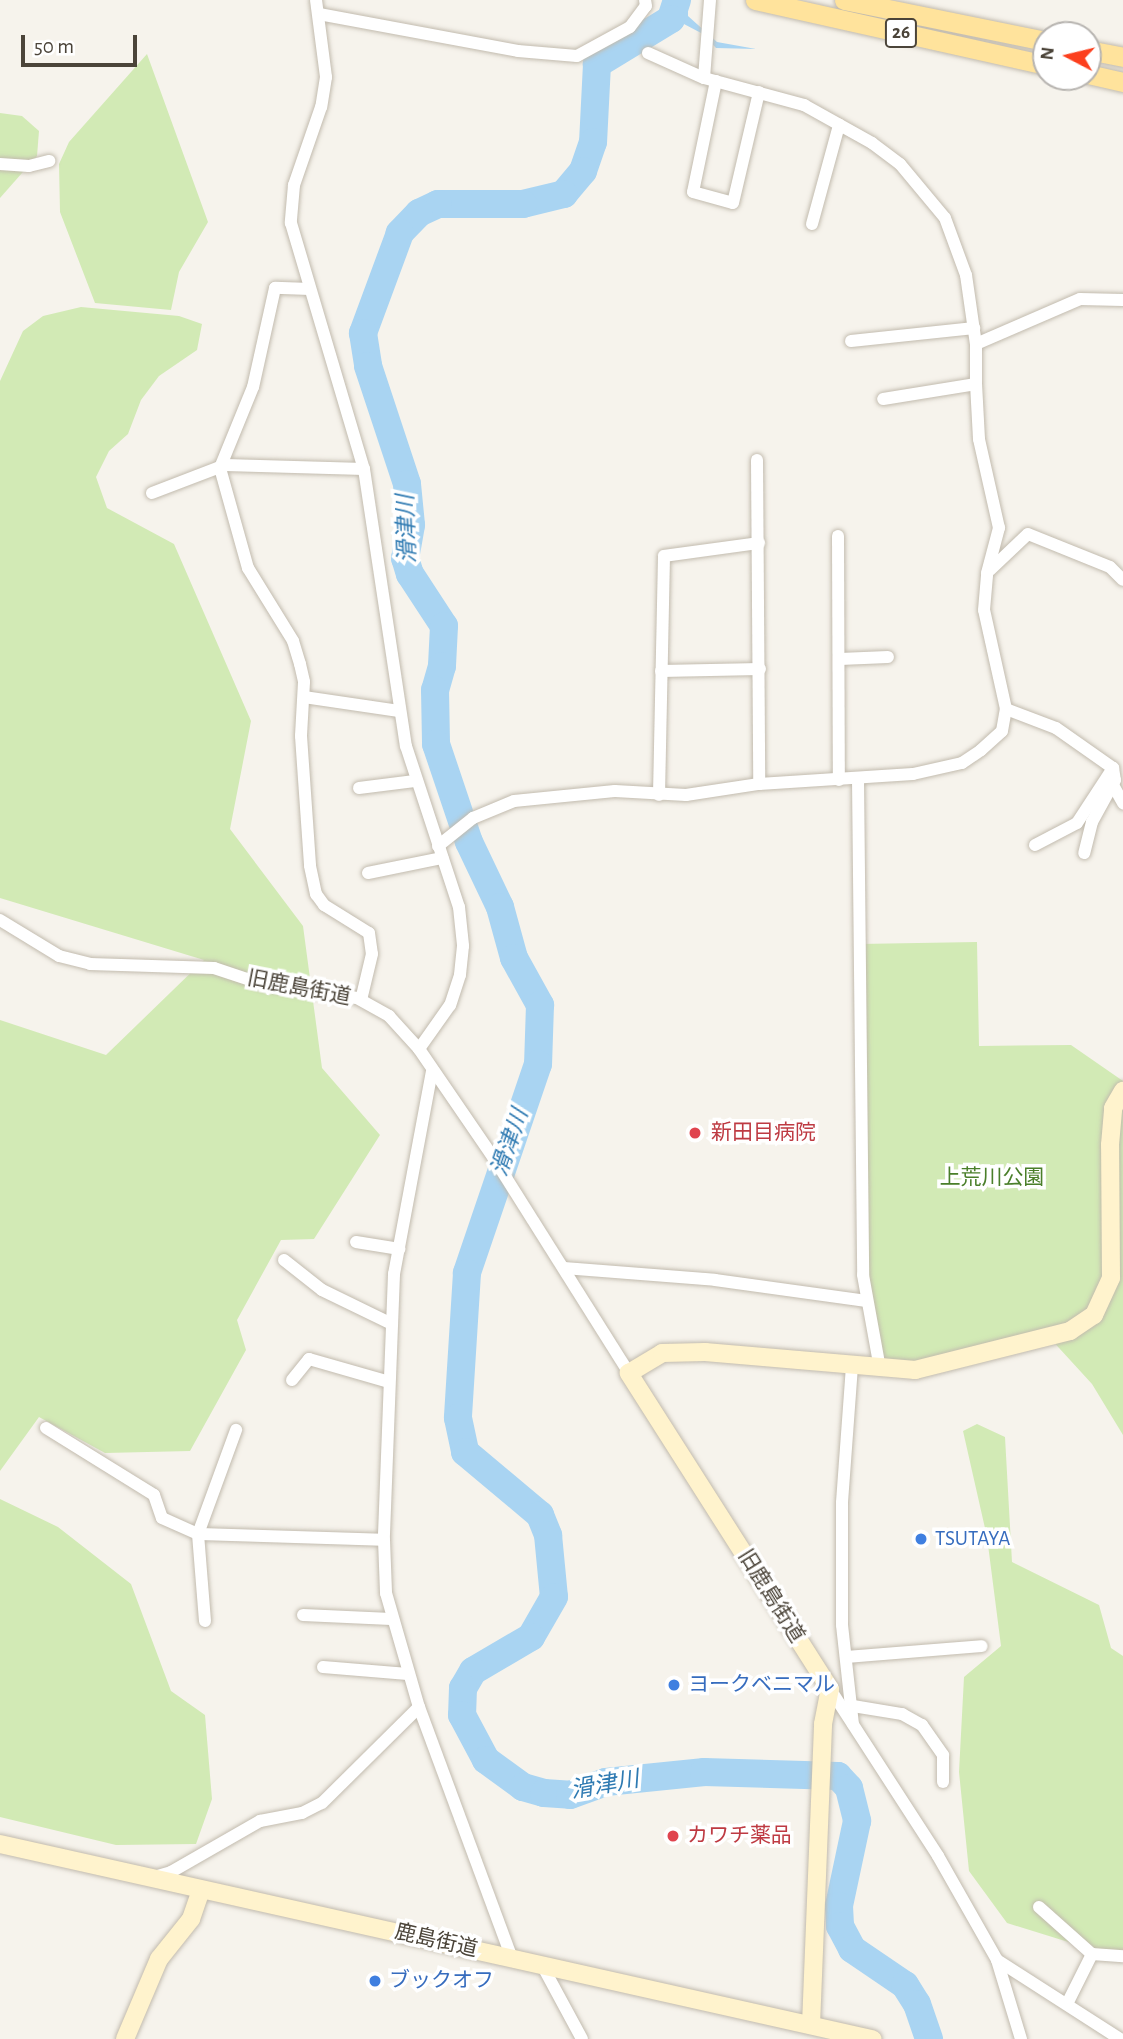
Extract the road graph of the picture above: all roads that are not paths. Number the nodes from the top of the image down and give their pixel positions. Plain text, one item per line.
1 (316, 0) edge
2 (645, 0) edge
3 (710, 0) edge
4 (755, 0) edge
5 (844, 0) edge
6 (319, 14) junction
7 (1032, 38) edge
8 (648, 53) dead end
9 (1102, 53) edge
10 (1123, 57) edge
11 (1032, 62) edge
12 (1102, 77) edge
13 (710, 79) junction
14 (1123, 80) edge
15 (760, 92) junction
16 (839, 125) junction
17 (50, 161) dead end
18 (0, 164) edge
19 (812, 224) dead end
20 (310, 289) junction
21 (1123, 300) edge
22 (974, 328) junction
23 (851, 341) dead end
24 (976, 344) junction
25 (976, 384) junction
26 (883, 399) dead end
27 (757, 460) dead end
28 (220, 468) junction
29 (364, 469) junction
30 (152, 493) dead end
31 (838, 536) dead end
32 (758, 543) junction
33 (987, 573) junction
34 (1123, 580) edge
35 (888, 657) dead end
36 (840, 659) junction
37 (760, 669) junction
38 (661, 671) junction
39 (304, 697) junction
40 (1006, 709) junction
41 (400, 711) junction
42 (1113, 768) junction
43 (858, 779) junction
44 (839, 780) junction
45 (415, 781) junction
46 (759, 784) junction
47 (1113, 785) junction
48 (359, 788) dead end
49 (659, 795) junction
50 (1123, 803) edge
51 (1035, 845) dead end
52 (440, 852) junction
53 (1084, 853) dead end
54 (368, 873) dead end
55 (0, 920) edge
56 (361, 1000) junction
57 (419, 1049) junction
58 (432, 1071) junction
59 (1123, 1091) edge
60 (356, 1242) dead end
61 (399, 1249) junction
62 (284, 1260) dead end
63 (564, 1268) junction
64 (867, 1301) junction
65 (392, 1324) junction
66 (852, 1366) junction
67 (880, 1369) junction
68 (629, 1373) junction
69 (292, 1380) dead end
70 (390, 1382) junction
71 (46, 1428) dead end
72 (236, 1430) dead end
73 (198, 1534) junction
74 (384, 1540) junction
75 (303, 1615) dead end
76 (391, 1619) junction
77 (205, 1621) dead end
78 (982, 1646) dead end
79 (846, 1657) junction
80 (323, 1667) dead end
81 (408, 1674) junction
82 (830, 1689) junction
83 (853, 1706) junction
84 (419, 1707) junction
85 (853, 1724) junction
86 (943, 1782) dead end
87 (0, 1844) edge
88 (149, 1879) junction
89 (201, 1890) junction
90 (1040, 1907) dead end
91 (1092, 1954) junction
92 (1123, 1956) edge
93 (512, 1958) junction
94 (997, 1960) junction
95 (542, 1965) junction
96 (1067, 2004) junction
97 (811, 2025) junction
98 (125, 2039) edge
99 (582, 2039) edge
100 (872, 2039) edge
101 (1021, 2039) edge
102 (1120, 2039) edge

1 - 6 street
2 - 6 street
3 - 13 street
4 - 11 main road, 26
5 - 7 main road, 26
6 - 20 street
8 - 13 street
9 - 10 main road
12 - 14 main road
13 - 15 street
13 - 15 street
15 - 16 street
16 - 19 street
16 - 22 street
17 - 18 street
20 - 28 street
20 - 29 street
21 - 24 street
22 - 23 street
22 - 24 street
24 - 25 street
25 - 26 street
25 - 33 street
27 - 32 street
28 - 29 street
28 - 30 street
28 - 39 street
29 - 41 street
31 - 36 street
32 - 37 street
32 - 38 street
33 - 34 street
33 - 40 street
35 - 36 street
36 - 44 street
37 - 38 street
37 - 46 street
38 - 49 street
39 - 41 street
39 - 56 street
40 - 42 street
40 - 43 street
41 - 45 street
42 - 47 street
42 - 51 street
43 - 44 street
43 - 64 street
44 - 46 street
45 - 48 street
45 - 52 street
46 - 49 street
47 - 50 street
47 - 53 street
49 - 52 street
52 - 54 street
52 - 57 street
55 - 56 street, 旧鹿島街道
56 - 57 street, 旧鹿島街道
57 - 58 street, 旧鹿島街道
58 - 61 street
58 - 63 street, 旧鹿島街道
59 - 67 street
60 - 61 street
61 - 65 street
62 - 65 street
63 - 64 street
63 - 68 street, 旧鹿島街道
64 - 67 street
65 - 70 street
66 - 67 street
66 - 68 street
66 - 79 street
68 - 82 street, 旧鹿島街道
69 - 70 street
70 - 74 street
71 - 73 street
72 - 73 street
73 - 74 street
73 - 77 street
74 - 76 street
75 - 76 street
76 - 81 street
78 - 79 street
79 - 83 street
80 - 81 street
81 - 84 street
82 - 85 street, 旧鹿島街道
82 - 97 street
83 - 85 street
83 - 86 street
84 - 88 street
84 - 93 street
85 - 94 street, 旧鹿島街道
87 - 88 street, 鹿島街道
88 - 89 street, 鹿島街道
89 - 93 street, 鹿島街道
89 - 98 street
90 - 91 street
91 - 92 street
91 - 96 street
93 - 95 street, 鹿島街道
94 - 96 street, 旧鹿島街道
94 - 101 street
95 - 97 street, 鹿島街道
95 - 99 street
96 - 102 street, 旧鹿島街道
97 - 100 street, 鹿島街道

